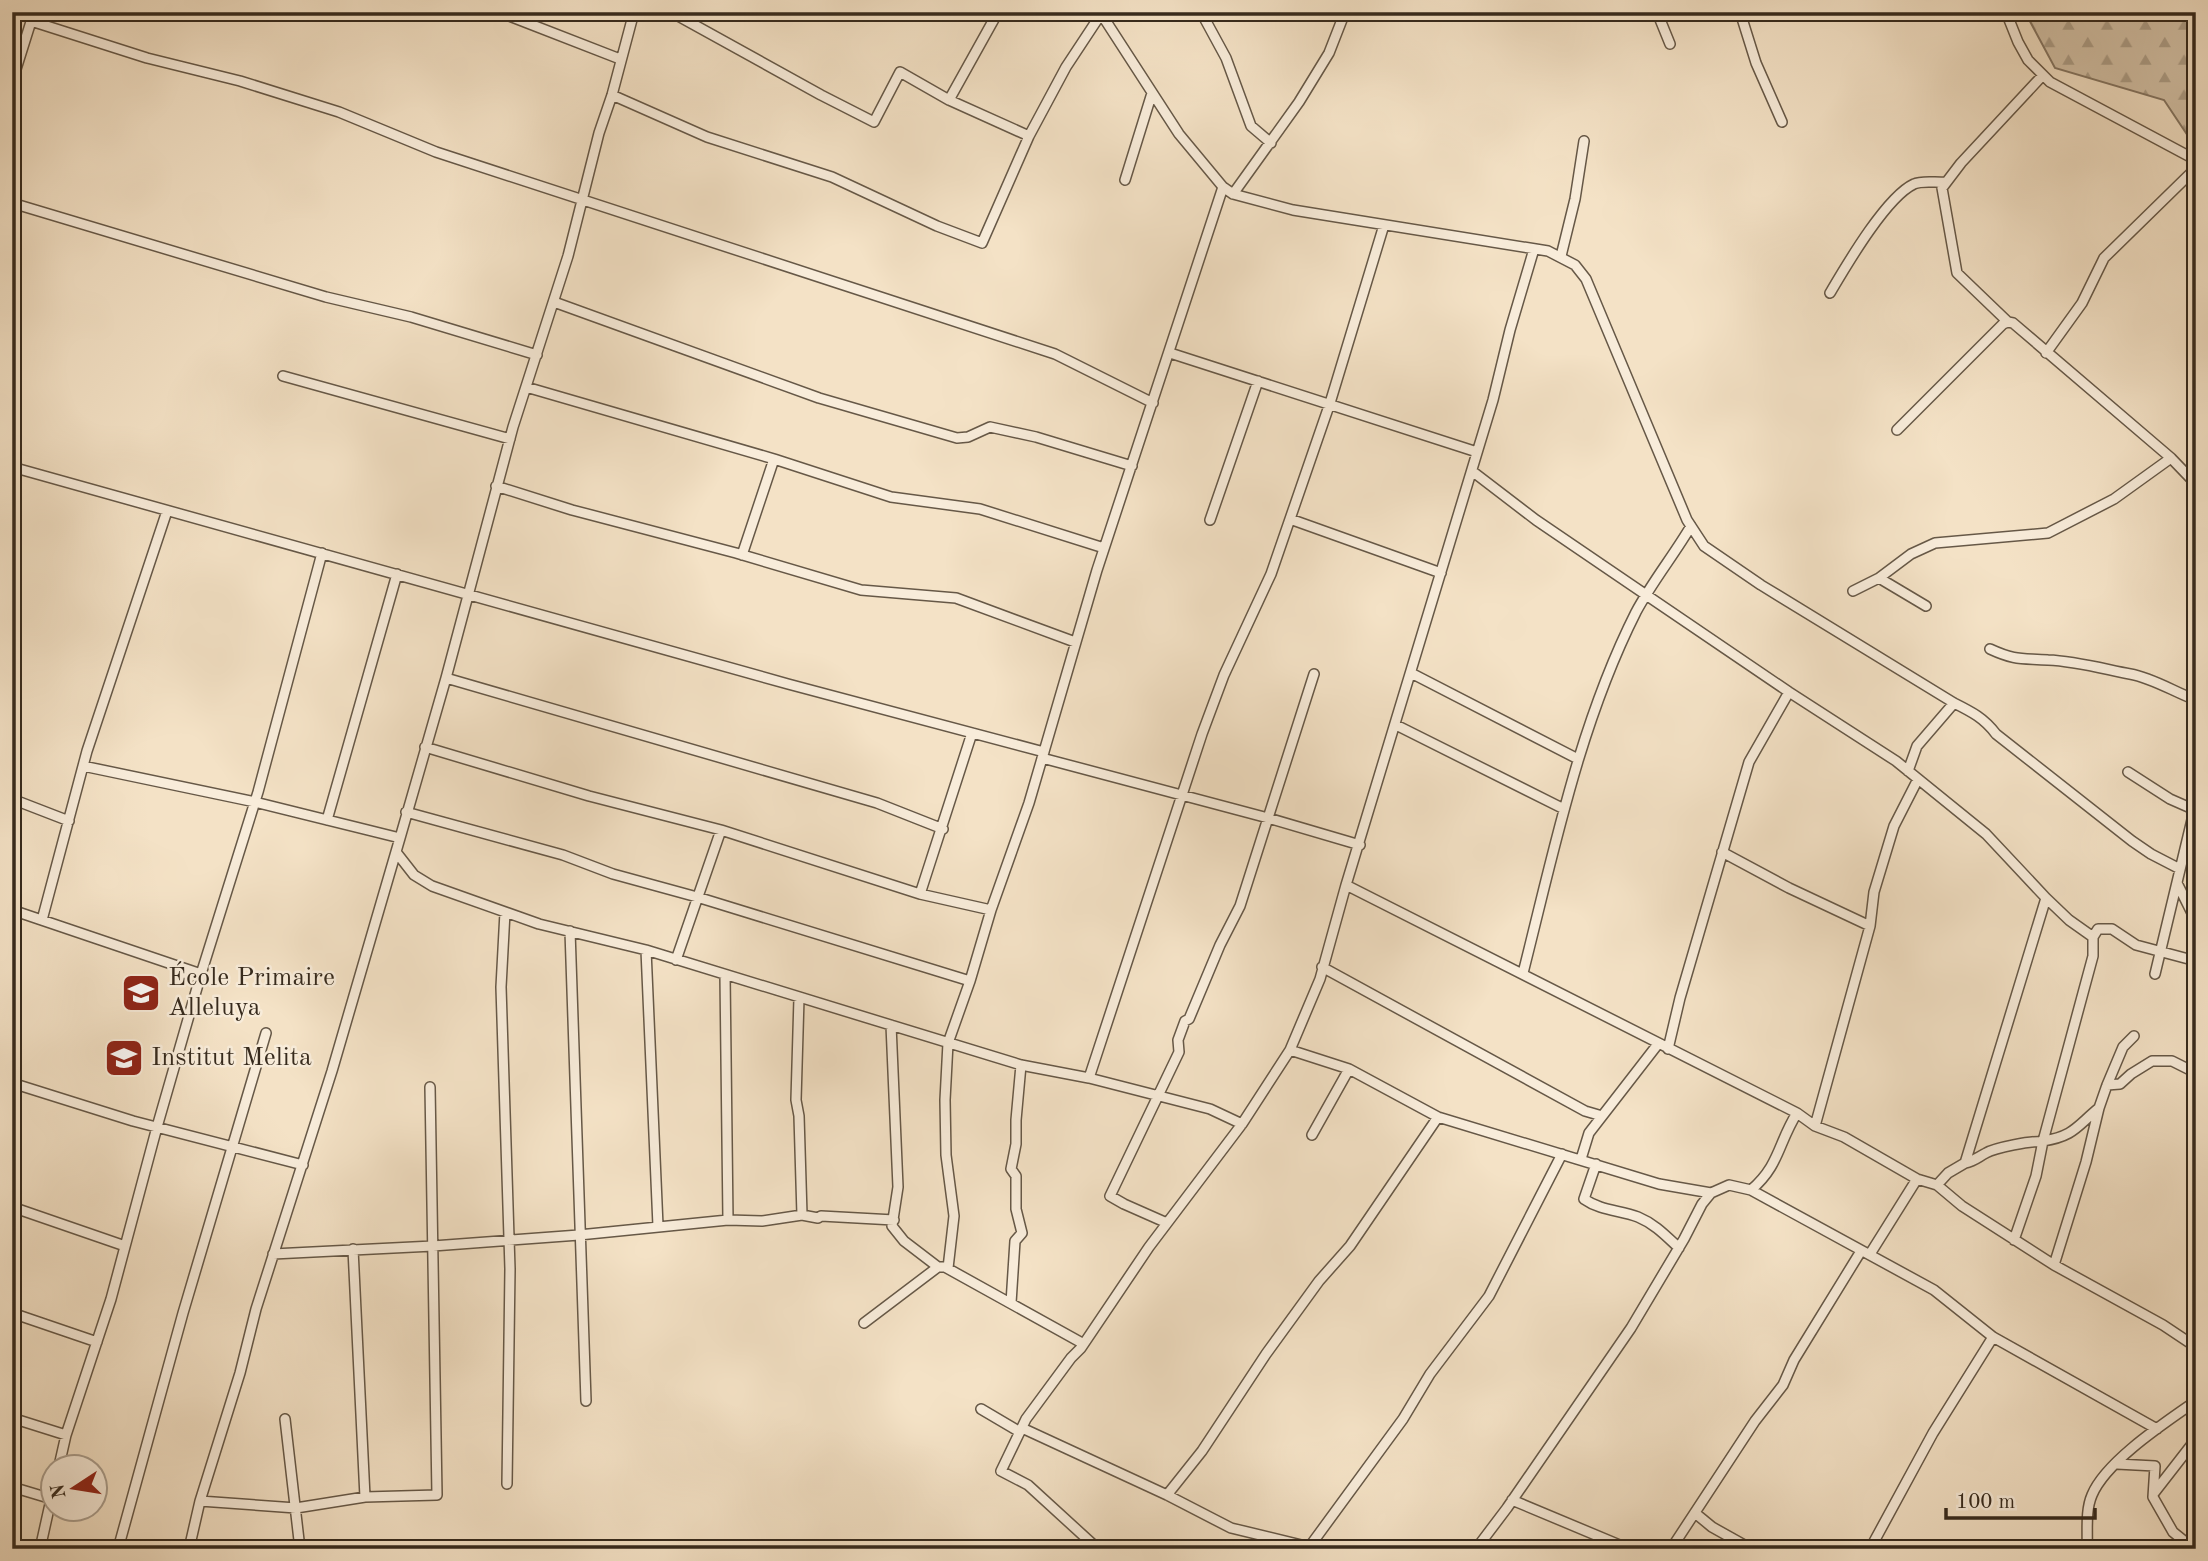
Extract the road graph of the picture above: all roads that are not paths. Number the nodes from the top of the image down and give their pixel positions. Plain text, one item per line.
1 (499, 12) edge
2 (634, 12) edge
3 (671, 12) edge
4 (998, 12) edge
5 (1200, 12) edge
6 (1345, 12) edge
7 (1657, 12) edge
8 (1740, 12) edge
9 (2006, 12) edge
10 (1100, 13) edge
11 (32, 17) edge
12 (1670, 44) dead end
13 (620, 59) junction
14 (2043, 75) junction
15 (12, 82) edge
16 (1152, 93) junction
17 (612, 95) junction
18 (949, 100) junction
19 (1782, 122) dead end
20 (1029, 136) junction
21 (1584, 141) dead end
22 (1271, 143) junction
23 (2196, 160) edge
24 (2196, 168) edge
25 (1125, 180) dead end
26 (1946, 182) junction
27 (1223, 187) junction
28 (1233, 194) junction
29 (582, 199) junction
30 (12, 203) edge
31 (1384, 225) junction
32 (1534, 249) junction
33 (1561, 256) junction
34 (1830, 293) dead end
35 (554, 302) junction
36 (2008, 322) junction
37 (1170, 353) junction
38 (2046, 353) junction
39 (537, 355) junction
40 (283, 376) dead end
41 (1258, 380) junction
42 (526, 387) junction
43 (1153, 403) junction
44 (1330, 403) junction
45 (1897, 430) dead end
46 (510, 439) junction
47 (1477, 452) junction
48 (2171, 458) junction
49 (774, 459) junction
50 (1132, 466) junction
51 (12, 467) edge
52 (1472, 471) junction
53 (2196, 484) edge
54 (496, 486) junction
55 (167, 511) junction
56 (1290, 519) junction
57 (1210, 520) dead end
58 (1691, 526) junction
59 (1104, 548) junction
60 (323, 554) junction
61 (742, 555) junction
62 (1441, 573) junction
63 (397, 574) junction
64 (1879, 579) junction
65 (1853, 590) dead end
66 (468, 593) junction
67 (1646, 595) junction
68 (1926, 606) dead end
69 (1075, 642) junction
70 (1990, 649) dead end
71 (1411, 673) junction
72 (1314, 674) dead end
73 (446, 678) junction
74 (1789, 692) junction
75 (2196, 700) edge
76 (1954, 703) junction
77 (1396, 725) junction
78 (972, 733) junction
79 (425, 747) junction
80 (1043, 755) junction
81 (1577, 760) junction
82 (83, 766) junction
83 (1908, 771) junction
84 (2128, 772) dead end
85 (1918, 779) junction
86 (1181, 795) junction
87 (12, 799) edge
88 (255, 802) junction
89 (2195, 807) edge
90 (1564, 809) junction
91 (406, 813) junction
92 (1268, 818) junction
93 (327, 820) junction
94 (69, 821) junction
95 (2194, 826) edge
96 (943, 829) junction
97 (721, 830) junction
98 (400, 838) junction
99 (1360, 845) junction
100 (396, 852) junction
101 (1721, 852) junction
102 (2180, 869) junction
103 (2177, 883) junction
104 (1346, 885) junction
105 (920, 894) junction
106 (697, 897) junction
107 (2046, 898) junction
108 (12, 910) edge
109 (991, 911) junction
110 (505, 912) junction
111 (43, 920) junction
112 (2196, 920) edge
113 (1870, 926) junction
114 (569, 932) junction
115 (2093, 937) junction
116 (646, 950) junction
117 (2160, 951) junction
118 (676, 960) junction
119 (2196, 961) edge
120 (1322, 967) junction
121 (201, 974) junction
122 (1523, 974) junction
123 (2155, 974) dead end
124 (725, 975) junction
125 (970, 981) junction
126 (799, 998) junction
127 (891, 1025) junction
128 (266, 1033) dead end
129 (2134, 1036) dead end
130 (948, 1043) junction
131 (1658, 1044) junction
132 (1668, 1049) junction
133 (1290, 1050) junction
134 (1021, 1065) junction
135 (1349, 1069) junction
136 (2196, 1073) edge
137 (1089, 1079) junction
138 (12, 1083) edge
139 (2107, 1085) junction
140 (430, 1087) dead end
141 (1159, 1097) junction
142 (2099, 1108) junction
143 (1797, 1113) junction
144 (1602, 1116) junction
145 (1438, 1117) junction
146 (1242, 1124) junction
147 (1815, 1126) junction
148 (157, 1127) junction
149 (1312, 1135) dead end
150 (2042, 1141) junction
151 (234, 1147) junction
152 (1562, 1154) junction
153 (1581, 1159) junction
154 (1965, 1163) junction
155 (1595, 1164) junction
156 (303, 1165) junction
157 (1917, 1179) junction
158 (1937, 1185) junction
159 (1751, 1190) junction
160 (1711, 1193) junction
161 (12, 1206) edge
162 (802, 1215) junction
163 (729, 1220) junction
164 (894, 1220) junction
165 (1167, 1223) junction
166 (658, 1226) junction
167 (579, 1235) junction
168 (508, 1240) junction
169 (2014, 1240) junction
170 (125, 1246) junction
171 (433, 1246) junction
172 (1679, 1248) junction
173 (353, 1249) junction
174 (1865, 1252) junction
175 (273, 1254) junction
176 (2054, 1265) junction
177 (943, 1268) junction
178 (1011, 1303) junction
179 (12, 1313) edge
180 (864, 1323) dead end
181 (1993, 1337) junction
182 (97, 1342) junction
183 (1082, 1343) junction
184 (2196, 1347) edge
185 (586, 1401) dead end
186 (2196, 1401) edge
187 (981, 1409) dead end
188 (12, 1418) edge
189 (285, 1419) dead end
190 (2157, 1429) junction
191 (1021, 1430) junction
192 (66, 1435) junction
193 (2196, 1439) edge
194 (62, 1452) edge
195 (2117, 1464) junction
196 (507, 1484) dead end
197 (12, 1486) edge
198 (38, 1493) edge
199 (2154, 1494) junction
200 (1167, 1495) junction
201 (365, 1497) junction
202 (1512, 1500) junction
203 (200, 1501) junction
204 (296, 1508) junction
205 (1695, 1513) junction
206 (46, 1522) edge
207 (1746, 1546) dead end
208 (1314, 1548) edge
209 (40, 1549) edge
210 (118, 1549) edge
211 (189, 1549) edge
212 (300, 1549) edge
213 (1098, 1549) edge
214 (1476, 1549) edge
215 (1629, 1549) edge
216 (1671, 1549) edge
217 (1870, 1549) edge
218 (2087, 1549) edge
219 (2194, 1549) edge

1 - 13 street
2 - 13 street
3 - 18 street
4 - 18 street
5 - 22 street
6 - 22 street
7 - 12 street
8 - 19 street
9 - 14 street
10 - 16 street
10 - 20 street
11 - 15 street
11 - 29 street
13 - 17 street
14 - 23 street
14 - 26 street
16 - 25 street
16 - 27 street
17 - 20 street
17 - 29 street
18 - 20 street
21 - 33 street
22 - 28 street
24 - 38 street
26 - 34 street
26 - 36 street
27 - 28 street
27 - 37 street
28 - 31 street
29 - 35 street
29 - 43 street
30 - 39 street
31 - 32 street
31 - 44 street
32 - 33 street
32 - 47 street
33 - 58 street
35 - 39 street
35 - 50 street
36 - 38 street
36 - 45 street
37 - 41 street
37 - 43 street
38 - 48 street
39 - 42 street
40 - 46 street
41 - 44 street
41 - 57 street
42 - 46 street
42 - 49 street
43 - 50 street
44 - 47 street
44 - 56 street
46 - 54 street
47 - 52 street
48 - 53 street
48 - 64 street
49 - 59 street
49 - 61 street
50 - 59 street
51 - 55 street
52 - 62 street
52 - 67 street
54 - 61 street
54 - 66 street
55 - 60 street
55 - 82 street
56 - 62 street
56 - 86 street
58 - 67 street
58 - 76 street
59 - 69 street
60 - 63 street
60 - 88 street
61 - 69 street
62 - 71 street
63 - 66 street
63 - 93 street
64 - 65 street
64 - 68 street
66 - 73 street
66 - 78 street
67 - 74 street
67 - 81 street
69 - 80 street
70 - 75 street
71 - 77 street
71 - 81 street
72 - 92 street
73 - 79 street
73 - 96 street
74 - 83 street
74 - 101 street
76 - 83 street
76 - 102 street
77 - 90 street
77 - 99 street
78 - 80 street
78 - 96 street
79 - 91 street
79 - 97 street
80 - 86 street
80 - 109 street
81 - 90 street
82 - 88 street
82 - 94 street
83 - 85 street
84 - 89 street
85 - 107 street
85 - 113 street
86 - 92 street
86 - 137 street
87 - 94 street
88 - 93 street
88 - 121 street
89 - 95 street
90 - 122 street
91 - 98 street
91 - 106 street
92 - 99 street
92 - 141 street
93 - 98 street
94 - 111 street
95 - 102 street
96 - 105 street
97 - 105 street
97 - 106 street
98 - 100 street
99 - 104 street
100 - 110 street
100 - 156 street
101 - 113 street
101 - 132 street
102 - 103 street
103 - 112 street
103 - 117 street
104 - 120 street
104 - 122 street
105 - 109 street
106 - 118 street
106 - 125 street
107 - 115 street
107 - 154 street
108 - 111 street
109 - 125 street
110 - 114 street
110 - 168 street
111 - 121 street
113 - 147 street
114 - 116 street
114 - 167 street
115 - 117 street
115 - 150 street
116 - 118 street
116 - 166 street
117 - 119 street
117 - 123 street
118 - 124 street
120 - 133 street
120 - 144 street
121 - 148 street
122 - 131 street
124 - 126 street
124 - 163 street
125 - 130 street
126 - 127 street
126 - 162 street
127 - 130 street
127 - 164 street
128 - 151 street
129 - 139 street
130 - 134 street
130 - 177 street
131 - 132 street
131 - 144 street
132 - 143 street
133 - 135 street
133 - 146 street
134 - 137 street
134 - 178 street
135 - 145 street
135 - 149 street
136 - 139 street
137 - 141 street
138 - 148 street
139 - 142 street
140 - 171 street
141 - 146 street
141 - 165 street
142 - 150 street
142 - 176 street
143 - 147 street
143 - 159 street
144 - 153 street
145 - 152 street
145 - 200 street
146 - 165 street
147 - 157 street
148 - 151 street
148 - 170 street
150 - 154 street
150 - 169 street
151 - 156 street
151 - 210 street
152 - 153 street
152 - 208 street
153 - 155 street
154 - 158 street
155 - 160 street
155 - 172 street
156 - 175 street
157 - 158 street
157 - 174 street
158 - 169 street
159 - 160 street
159 - 174 street
160 - 172 street
161 - 170 street
162 - 163 street
162 - 164 street
163 - 166 street
164 - 177 street
165 - 183 street
166 - 167 street
167 - 168 street
167 - 185 street
168 - 171 street
168 - 196 street
169 - 176 street
170 - 182 street
171 - 173 street
171 - 201 street
172 - 202 street
173 - 175 street
173 - 201 street
174 - 181 street
174 - 205 street
175 - 203 street
176 - 184 street
177 - 178 street
177 - 180 street
178 - 183 street
179 - 182 street
181 - 190 street
181 - 217 street
182 - 192 street
183 - 191 street
186 - 190 street
187 - 191 street
188 - 192 street
189 - 204 street
190 - 195 street
191 - 200 street
191 - 213 street
192 - 194 street
193 - 199 street
195 - 199 street
195 - 218 street
197 - 198 street
199 - 219 street
200 - 208 street
201 - 204 street
202 - 214 street
202 - 215 street
203 - 204 street
203 - 211 street
204 - 212 street
205 - 207 street
205 - 216 street
206 - 209 street

